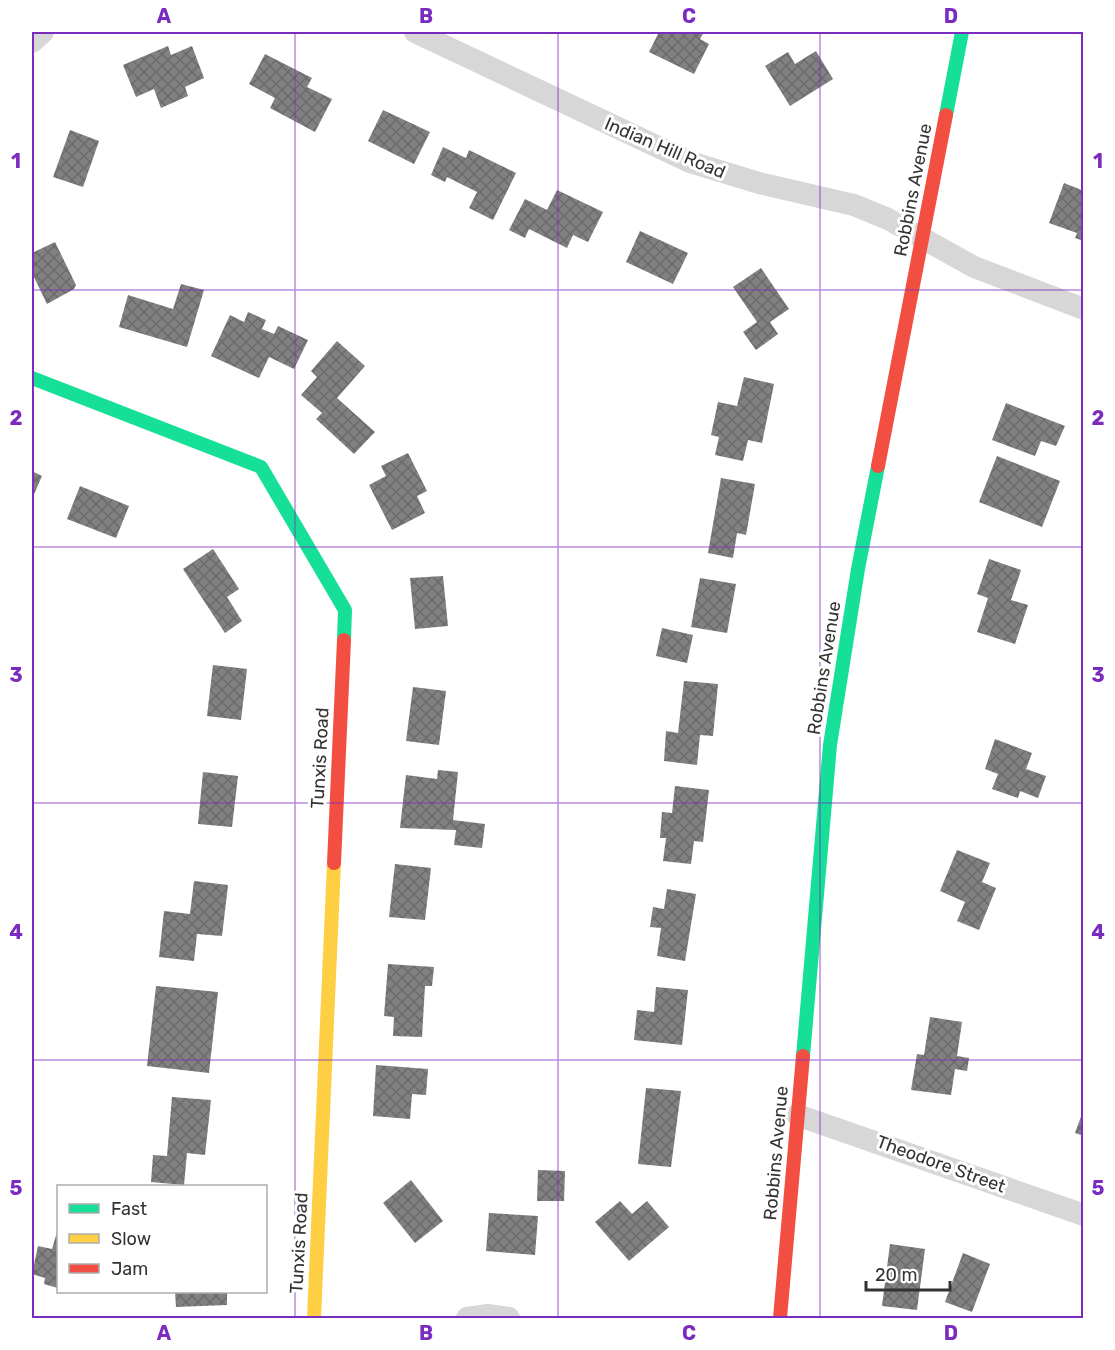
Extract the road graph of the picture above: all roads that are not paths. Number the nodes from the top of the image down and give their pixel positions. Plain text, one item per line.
1 (43, 32) edge
2 (415, 32) edge
3 (962, 32) edge
4 (32, 42) edge
5 (922, 238) junction
6 (1083, 309) edge
7 (32, 378) edge
8 (797, 1115) junction
9 (1083, 1215) edge
10 (314, 1318) edge
11 (467, 1318) edge
12 (509, 1318) edge
13 (780, 1318) edge

1 - 4 street
2 - 5 street, Indian Hill Road
3 - 5 main road, Robbins Avenue
5 - 6 street, Indian Hill Road
5 - 8 main road, Robbins Avenue
7 - 10 main road, Tunxis Road
8 - 9 street, Theodore Street
8 - 13 main road, Robbins Avenue
11 - 12 street

